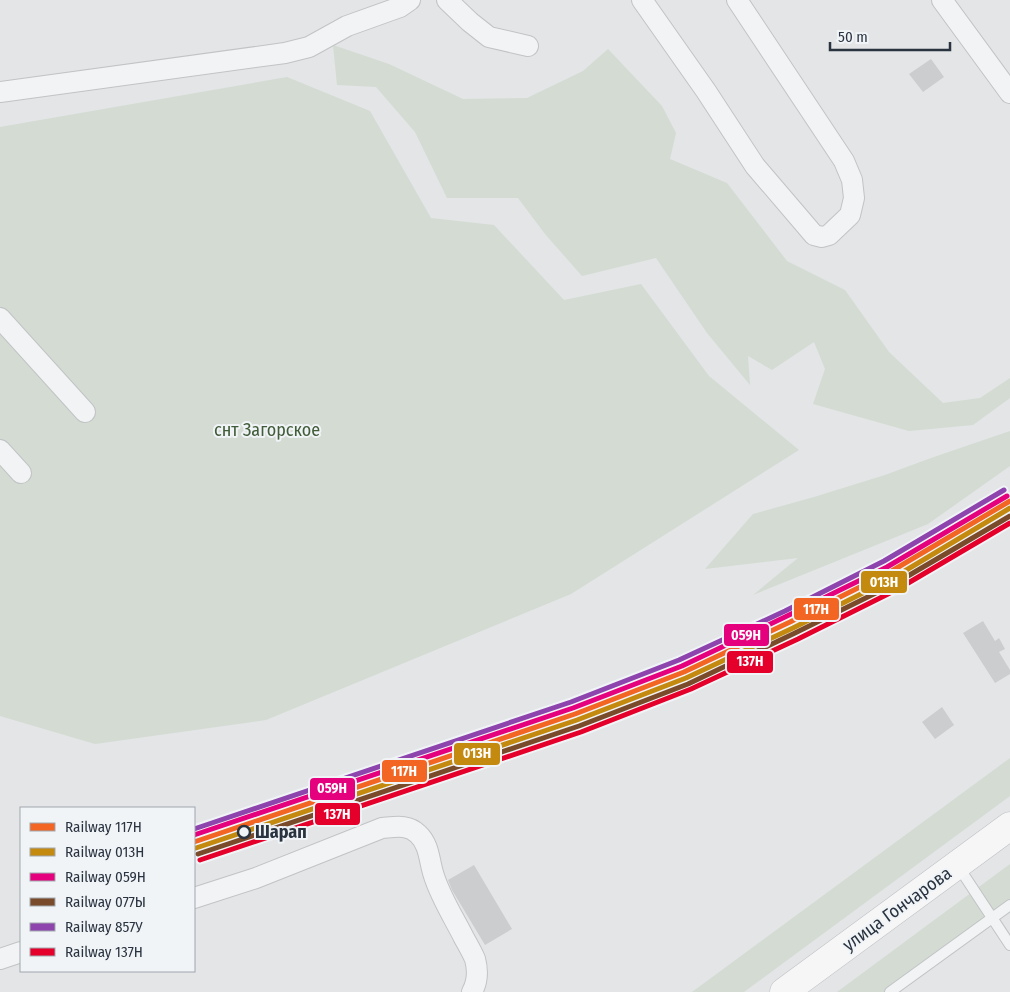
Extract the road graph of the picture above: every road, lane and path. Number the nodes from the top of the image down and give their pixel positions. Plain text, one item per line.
1 (410, 0) edge
2 (447, 0) edge
3 (642, 0) edge
4 (737, 0) edge
5 (942, 0) edge
6 (528, 46) dead end
7 (0, 92) edge
8 (1010, 93) edge
9 (0, 318) edge
10 (85, 412) dead end
11 (0, 450) edge
12 (21, 474) dead end
13 (1010, 826) edge
14 (957, 865) junction
15 (195, 898) edge
16 (1010, 906) edge
17 (992, 918) junction
18 (1010, 945) edge
19 (20, 952) edge
20 (0, 959) edge
21 (472, 992) edge
22 (784, 992) edge
23 (890, 992) edge

1 - 7 street
2 - 6 street
3 - 4 street
5 - 8 street
9 - 10 street
11 - 12 street
13 - 14 main road, улица Гончарова
14 - 17 lane
14 - 22 main road, улица Гончарова
15 - 21 street
16 - 17 lane
17 - 18 lane
17 - 23 lane
19 - 20 street

